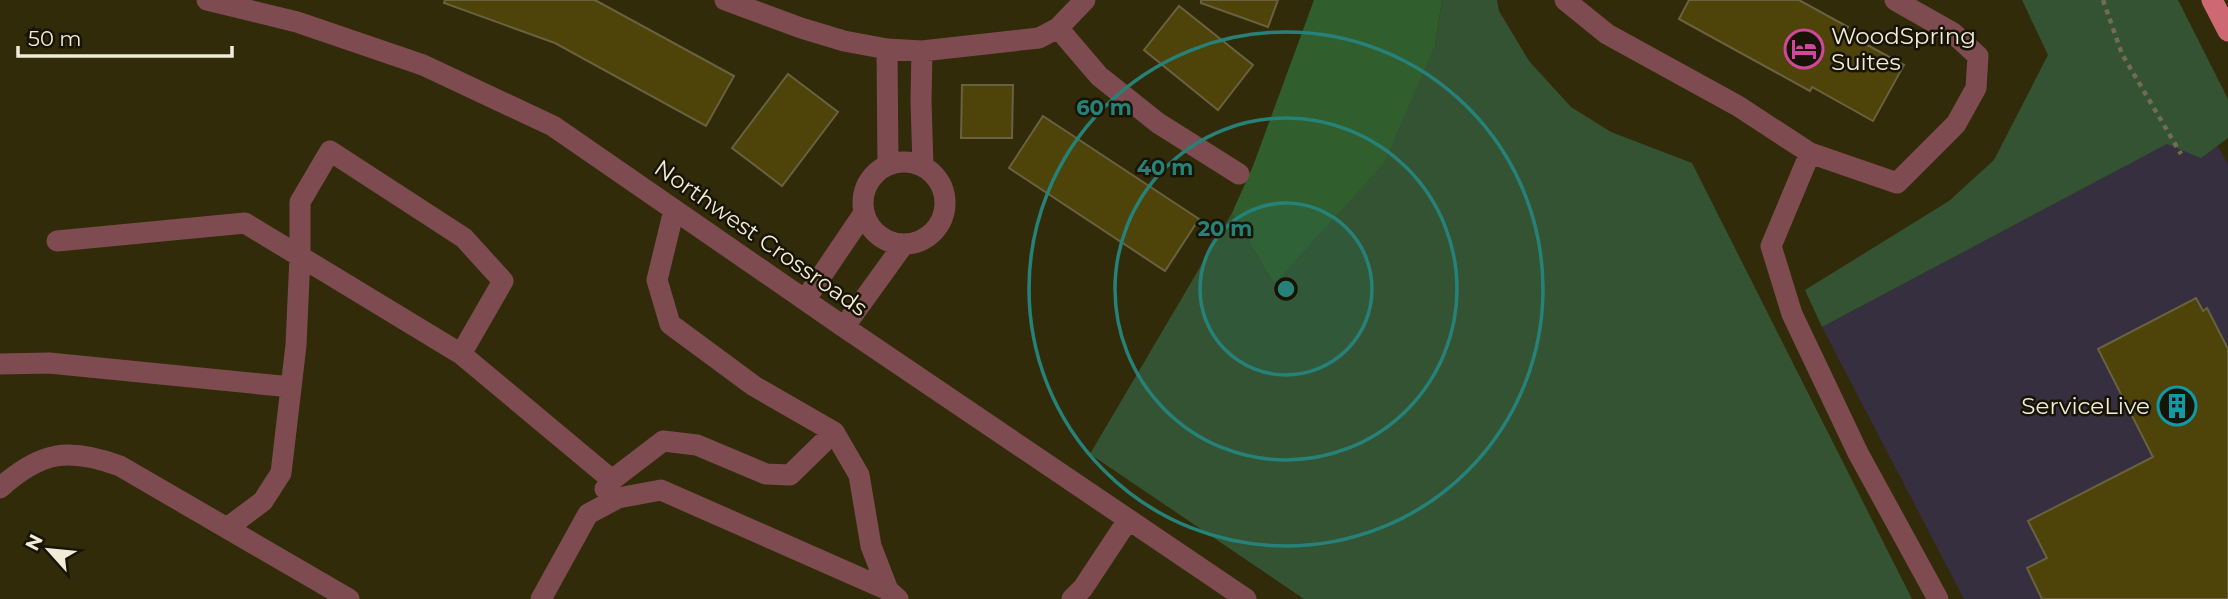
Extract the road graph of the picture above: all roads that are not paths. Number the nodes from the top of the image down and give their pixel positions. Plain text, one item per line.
1 (210, 0) edge
2 (725, 0) edge
3 (1085, 0) edge
4 (1565, 0) edge
5 (1895, 0) edge
6 (2212, 0) edge
7 (1058, 28) junction
8 (2228, 31) edge
9 (887, 49) junction
10 (922, 51) junction
11 (1810, 153) junction
12 (888, 165) junction
13 (923, 166) junction
14 (1239, 174) dead end
15 (674, 210) junction
16 (864, 213) junction
17 (57, 241) dead end
18 (904, 244) junction
19 (300, 257) junction
20 (806, 300) junction
21 (844, 327) junction
22 (461, 354) junction
23 (0, 364) edge
24 (290, 387) junction
25 (834, 432) junction
26 (612, 480) junction
27 (0, 488) edge
28 (588, 514) junction
29 (1128, 520) junction
30 (227, 528) junction
31 (893, 595) edge
32 (349, 599) edge
33 (541, 599) edge
34 (1072, 599) edge
35 (1246, 599) edge
36 (1938, 599) edge

1 - 15 street, Northwest Crossroads
2 - 9 street
3 - 7 street
4 - 11 street
5 - 11 street
6 - 8 main road
7 - 10 street
7 - 14 street
9 - 10 street
9 - 12 street
10 - 13 street
11 - 36 street
12 - 13 street
12 - 16 street
13 - 18 street
15 - 20 street, Northwest Crossroads
15 - 25 street
16 - 18 street
16 - 20 street
17 - 19 street
18 - 21 street
19 - 22 street
19 - 22 street
19 - 24 street
20 - 21 street, Northwest Crossroads
21 - 29 street, Northwest Crossroads
22 - 26 street
23 - 24 street
24 - 30 street
25 - 26 street
25 - 31 street
26 - 28 street
27 - 30 street
28 - 31 street
28 - 33 street
29 - 34 street
29 - 35 street, Northwest Crossroads
30 - 32 street

